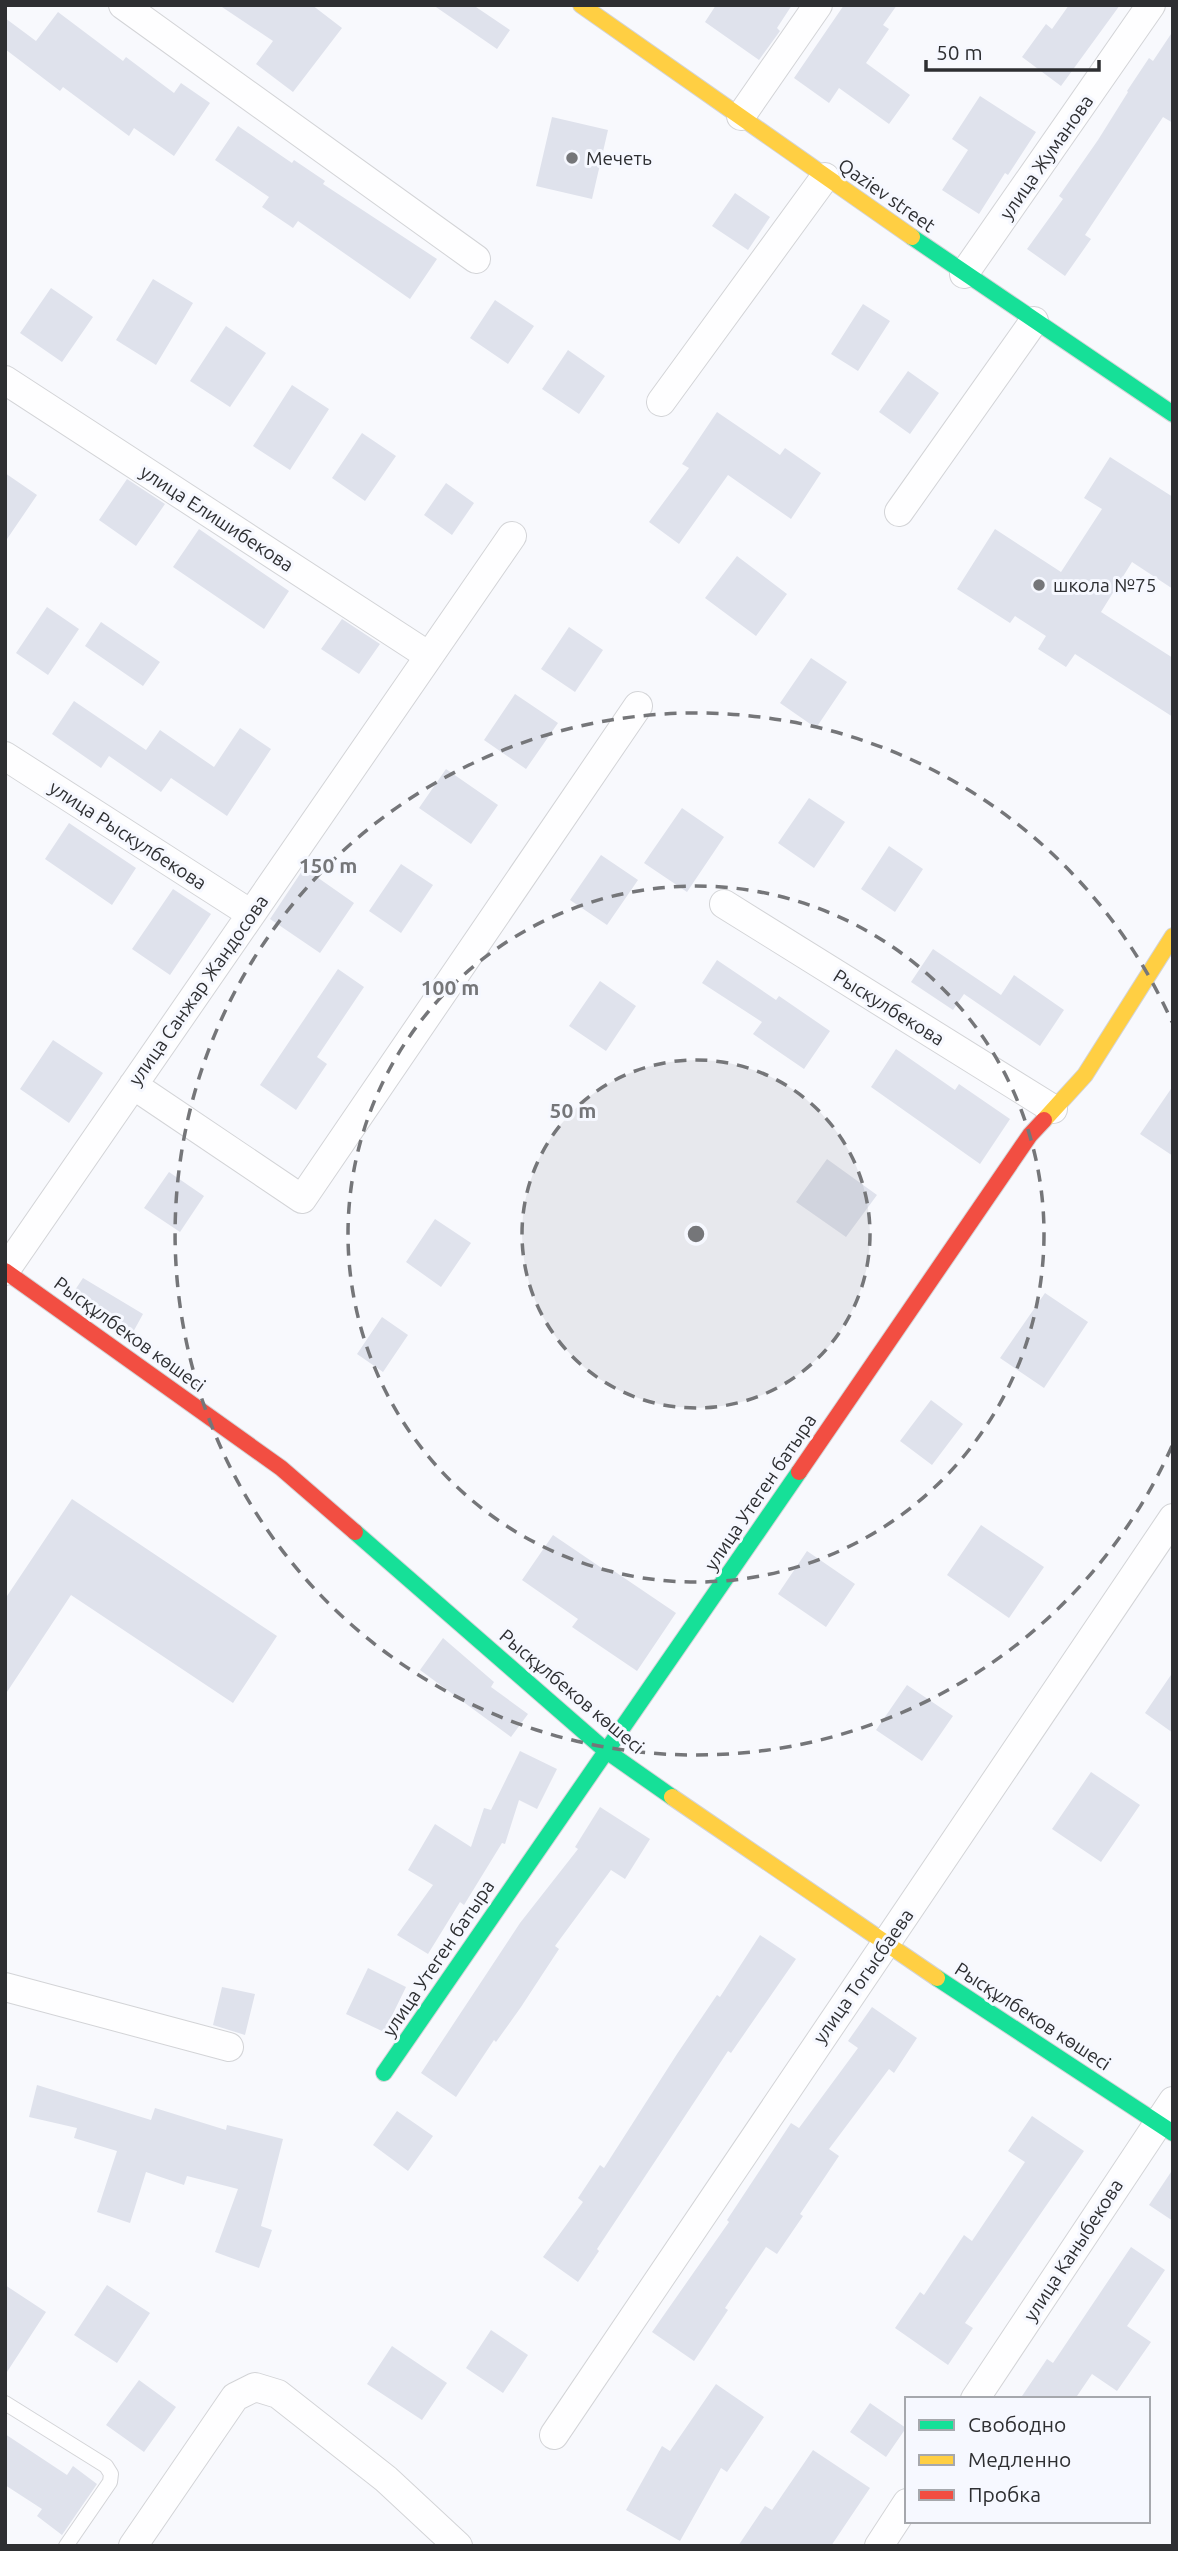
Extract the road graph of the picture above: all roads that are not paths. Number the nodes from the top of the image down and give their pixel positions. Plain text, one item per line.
1 (123, 5) edge
2 (581, 5) edge
3 (818, 5) edge
4 (1151, 5) edge
5 (740, 116) junction
6 (825, 177) junction
7 (476, 259) dead end
8 (964, 274) junction
9 (1034, 321) junction
10 (5, 380) edge
11 (661, 402) dead end
12 (1173, 414) edge
13 (899, 512) dead end
14 (512, 536) dead end
15 (429, 656) junction
16 (638, 706) dead end
17 (5, 756) edge
18 (724, 904) dead end
19 (251, 914) junction
20 (1173, 936) edge
21 (133, 1084) junction
22 (1054, 1109) junction
23 (5, 1271) edge
24 (1173, 1518) edge
25 (605, 1751) junction
26 (884, 1943) junction
27 (5, 1987) edge
28 (229, 2047) dead end
29 (384, 2073) dead end
30 (1167, 2119) edge
31 (976, 2397) edge
32 (5, 2403) edge
33 (554, 2435) dead end
34 (905, 2506) edge
35 (66, 2546) edge
36 (134, 2546) edge
37 (458, 2546) edge
38 (878, 2546) edge

1 - 7 street
2 - 5 street, Qaziev street
3 - 5 street
4 - 8 street, улица Жуманова
5 - 6 street, Qaziev street
6 - 8 street, Qaziev street
6 - 11 street
8 - 9 street, Qaziev street
9 - 12 street, Qaziev street
9 - 13 street
10 - 15 street, улица Елишибекова
14 - 15 street, улица Санжар Жандосова
15 - 19 street, улица Санжар Жандосова
16 - 21 street
17 - 19 street, улица Рыскулбекова
18 - 22 street, Рыскулбекова
19 - 21 street, улица Санжар Жандосова
20 - 22 street, улица Утеген батыра
21 - 23 street, улица Санжар Жандосова
22 - 25 street, улица Утеген батыра
23 - 25 street, Рысқұлбеков көшесі
24 - 26 street, улица Тогысбаева
25 - 26 street, Рысқұлбеков көшесі
25 - 29 street, улица Утеген батыра
26 - 30 street, Рысқұлбеков көшесі
26 - 33 street, улица Тогысбаева
27 - 28 street
30 - 31 street, улица Каныбекова
32 - 35 lane
34 - 38 street
36 - 37 street

